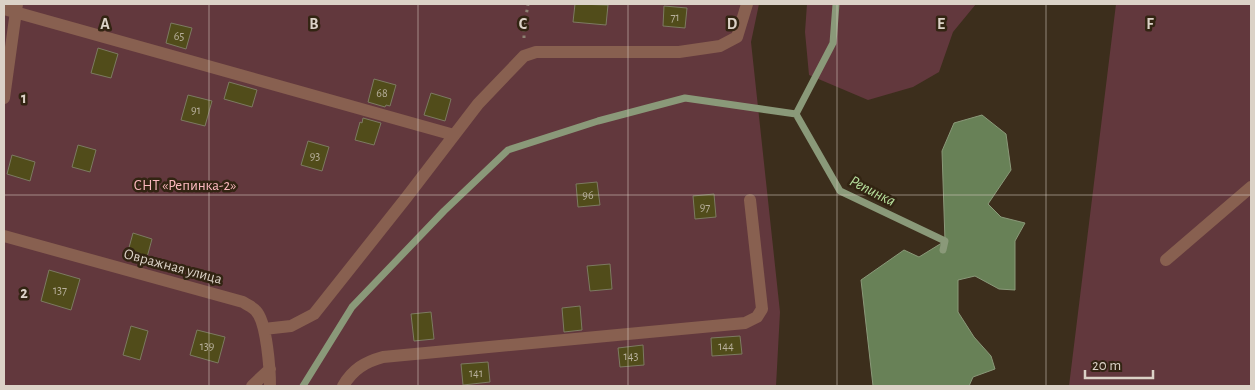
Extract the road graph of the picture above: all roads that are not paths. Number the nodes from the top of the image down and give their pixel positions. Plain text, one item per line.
1 (747, 4) edge
2 (12, 9) edge
3 (4, 98) edge
4 (454, 135) junction
5 (1251, 187) edge
6 (750, 200) dead end
7 (4, 236) edge
8 (1166, 260) dead end
9 (264, 330) junction
10 (270, 369) junction
11 (252, 386) edge
12 (270, 386) edge
13 (343, 386) edge

1 - 4 street
2 - 3 street
2 - 4 street
4 - 9 street
5 - 8 street
6 - 13 street
7 - 9 street, Овражная улица
9 - 10 street, Овражная улица
10 - 11 street
10 - 12 street, Овражная улица

